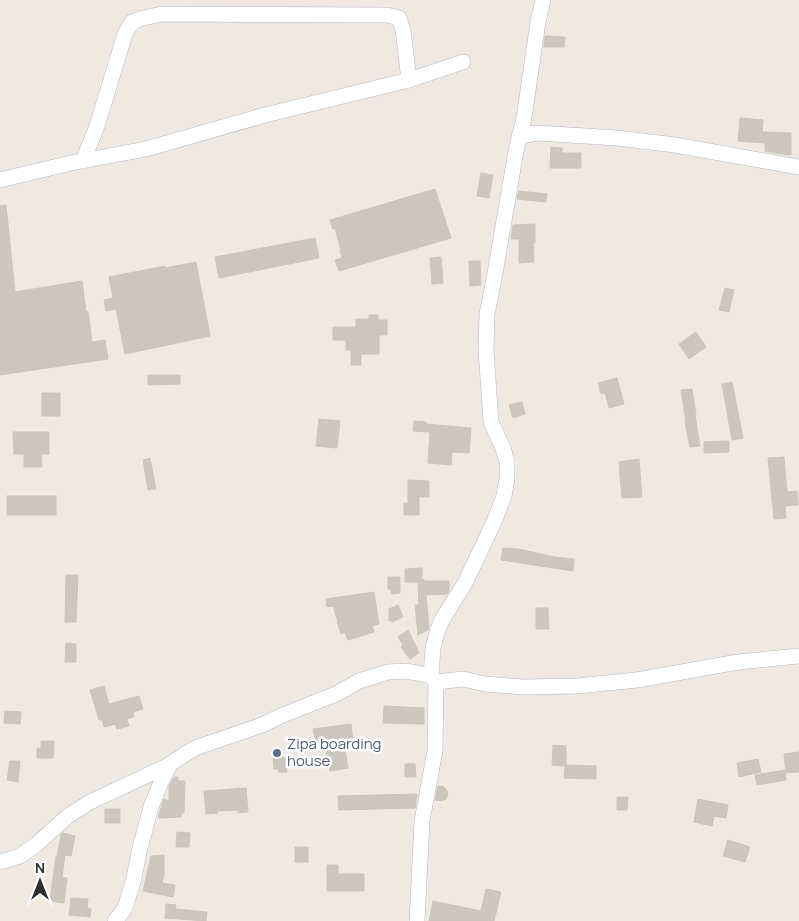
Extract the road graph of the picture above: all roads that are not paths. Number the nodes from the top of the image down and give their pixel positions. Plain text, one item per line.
1 (543, 0) edge
2 (463, 62) dead end
3 (409, 80) junction
4 (519, 136) junction
5 (83, 161) junction
6 (799, 167) edge
7 (0, 180) edge
8 (799, 656) edge
9 (434, 679) junction
10 (170, 765) junction
11 (0, 862) edge
12 (115, 921) edge
13 (417, 921) edge

1 - 4 street
2 - 3 street
3 - 5 street
3 - 5 street
4 - 6 street
4 - 9 street
5 - 7 street
8 - 9 street
9 - 10 street
9 - 13 street
10 - 11 street
10 - 12 street

